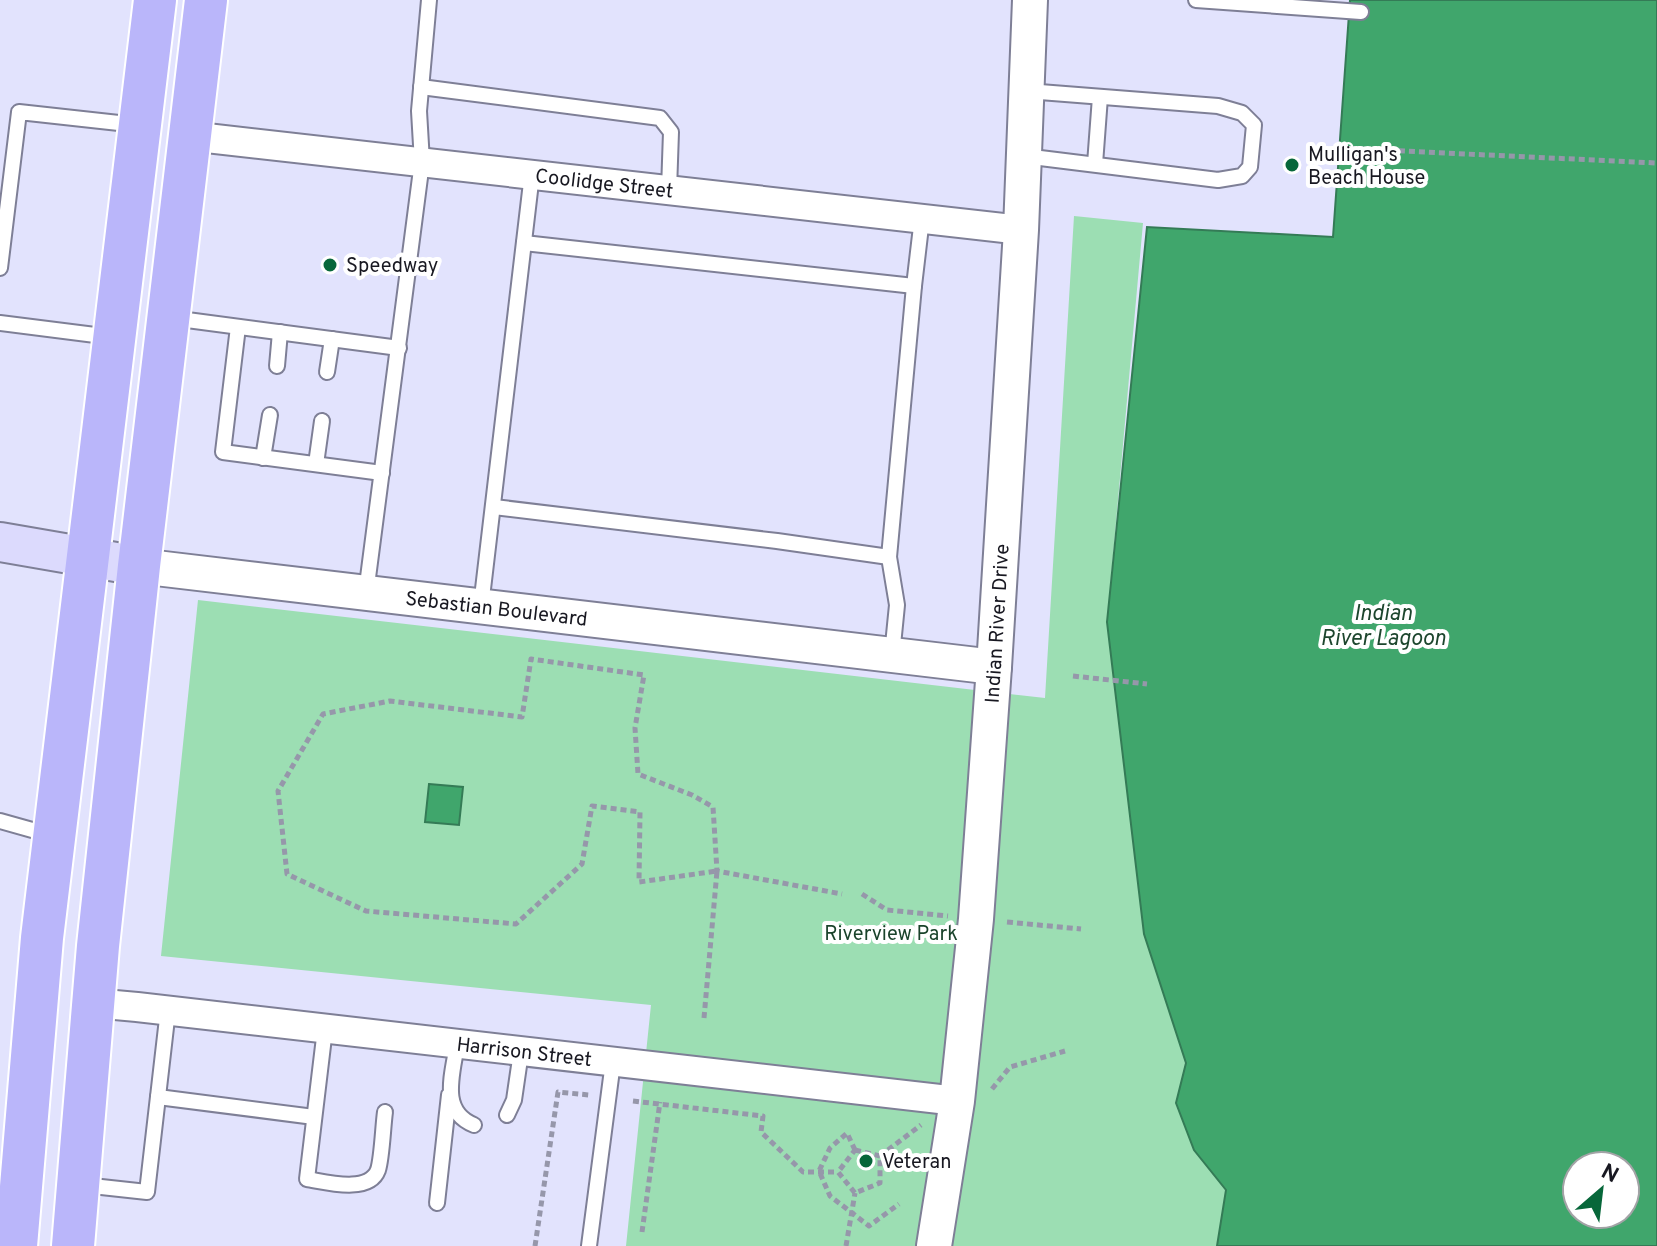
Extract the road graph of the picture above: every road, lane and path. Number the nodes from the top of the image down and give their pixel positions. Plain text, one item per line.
1 (155, 0) edge
2 (206, 0) edge
3 (429, 0) edge
4 (1030, 0) edge
5 (1196, 0) edge
6 (1361, 12) dead end
7 (421, 87) junction
8 (1026, 91) junction
9 (1100, 97) junction
10 (141, 126) junction
11 (189, 136) junction
12 (1339, 148) dead end
13 (1024, 156) junction
14 (422, 162) junction
15 (1657, 163) edge
16 (1095, 164) junction
17 (532, 174) junction
18 (669, 190) junction
19 (922, 218) junction
20 (1021, 230) junction
21 (524, 243) junction
22 (0, 268) edge
23 (914, 286) junction
24 (168, 317) junction
25 (0, 323) edge
26 (238, 327) junction
27 (280, 332) junction
28 (115, 337) junction
29 (332, 339) junction
30 (399, 348) junction
31 (277, 366) dead end
32 (327, 372) dead end
33 (270, 415) dead end
34 (322, 421) dead end
35 (263, 458) junction
36 (316, 464) junction
37 (382, 473) junction
38 (494, 507) junction
39 (0, 542) edge
40 (89, 557) junction
41 (889, 557) junction
42 (139, 566) junction
43 (366, 593) junction
44 (481, 606) junction
45 (892, 655) junction
46 (994, 667) junction
47 (1073, 676) dead end
48 (1147, 684) dead end
49 (0, 821) edge
50 (54, 836) junction
51 (717, 871) junction
52 (842, 894) dead end
53 (862, 894) dead end
54 (959, 917) dead end
55 (1005, 922) dead end
56 (1081, 929) dead end
57 (93, 1003) junction
58 (168, 1010) junction
59 (704, 1018) dead end
60 (325, 1029) junction
61 (457, 1044) junction
62 (1065, 1051) dead end
63 (521, 1052) junction
64 (613, 1062) junction
65 (449, 1095) junction
66 (592, 1096) dead end
67 (158, 1097) junction
68 (633, 1101) dead end
69 (973, 1101) junction
70 (660, 1104) junction
71 (385, 1112) dead end
72 (507, 1115) dead end
73 (314, 1117) junction
74 (925, 1123) dead end
75 (474, 1125) dead end
76 (855, 1150) junction
77 (880, 1156) junction
78 (819, 1171) junction
79 (838, 1172) junction
80 (78, 1185) junction
81 (855, 1193) junction
82 (437, 1203) dead end
83 (899, 1204) dead end
84 (852, 1213) junction
85 (642, 1232) dead end
86 (16, 1246) edge
87 (73, 1246) edge
88 (535, 1246) edge
89 (589, 1246) edge
90 (846, 1246) edge
91 (934, 1246) edge

1 - 10 main road
2 - 11 main road
3 - 7 lane
4 - 8 street, Indian River Drive
5 - 6 lane
7 - 14 lane
7 - 18 lane
8 - 9 lane
8 - 13 street, Indian River Drive
9 - 16 lane
9 - 16 lane
10 - 22 lane
10 - 28 main road
11 - 14 street, Coolidge Street
11 - 24 main road
12 - 15 path
13 - 16 lane
13 - 20 street, Indian River Drive
14 - 17 street, Coolidge Street
14 - 30 lane
17 - 18 street, Coolidge Street
17 - 21 lane
18 - 19 street, Coolidge Street
19 - 20 street, Coolidge Street
19 - 23 lane
20 - 46 street, Indian River Drive
21 - 23 lane
21 - 38 lane
23 - 41 lane
24 - 26 lane
24 - 42 main road
25 - 28 lane
26 - 27 lane
26 - 35 lane
27 - 29 lane
27 - 31 lane
28 - 40 main road
29 - 30 lane
29 - 32 lane
30 - 37 lane
33 - 35 lane
34 - 36 lane
35 - 36 lane
36 - 37 lane
37 - 43 lane
38 - 41 lane
38 - 44 lane
39 - 40 main road, Sebastian Boulevard
40 - 42 main road, Sebastian Boulevard
40 - 50 main road
41 - 45 lane
42 - 43 street, Sebastian Boulevard
42 - 57 main road
43 - 44 street, Sebastian Boulevard
44 - 45 street, Sebastian Boulevard
45 - 46 street, Sebastian Boulevard
46 - 69 street, Indian River Drive
47 - 48 path
49 - 50 lane
50 - 86 main road
51 - 51 path
51 - 52 path
51 - 59 path
53 - 54 path
55 - 56 path
57 - 58 street, Harrison Street
57 - 80 main road
58 - 60 street, Harrison Street
58 - 67 lane
60 - 61 street, Harrison Street
60 - 73 lane
61 - 63 street, Harrison Street
61 - 65 lane
62 - 69 path
63 - 64 street, Harrison Street
63 - 72 lane
64 - 69 street, Harrison Street
64 - 89 lane
65 - 75 lane
65 - 82 lane
66 - 88 path
67 - 73 lane
67 - 80 lane
68 - 70 path
69 - 91 street, Indian River Drive
70 - 78 path
70 - 85 path
71 - 73 lane
74 - 77 path
76 - 77 path
76 - 78 path
76 - 79 path
77 - 81 path
78 - 79 path
78 - 84 path
79 - 81 path
80 - 87 main road
81 - 84 path
83 - 84 path
84 - 90 path

